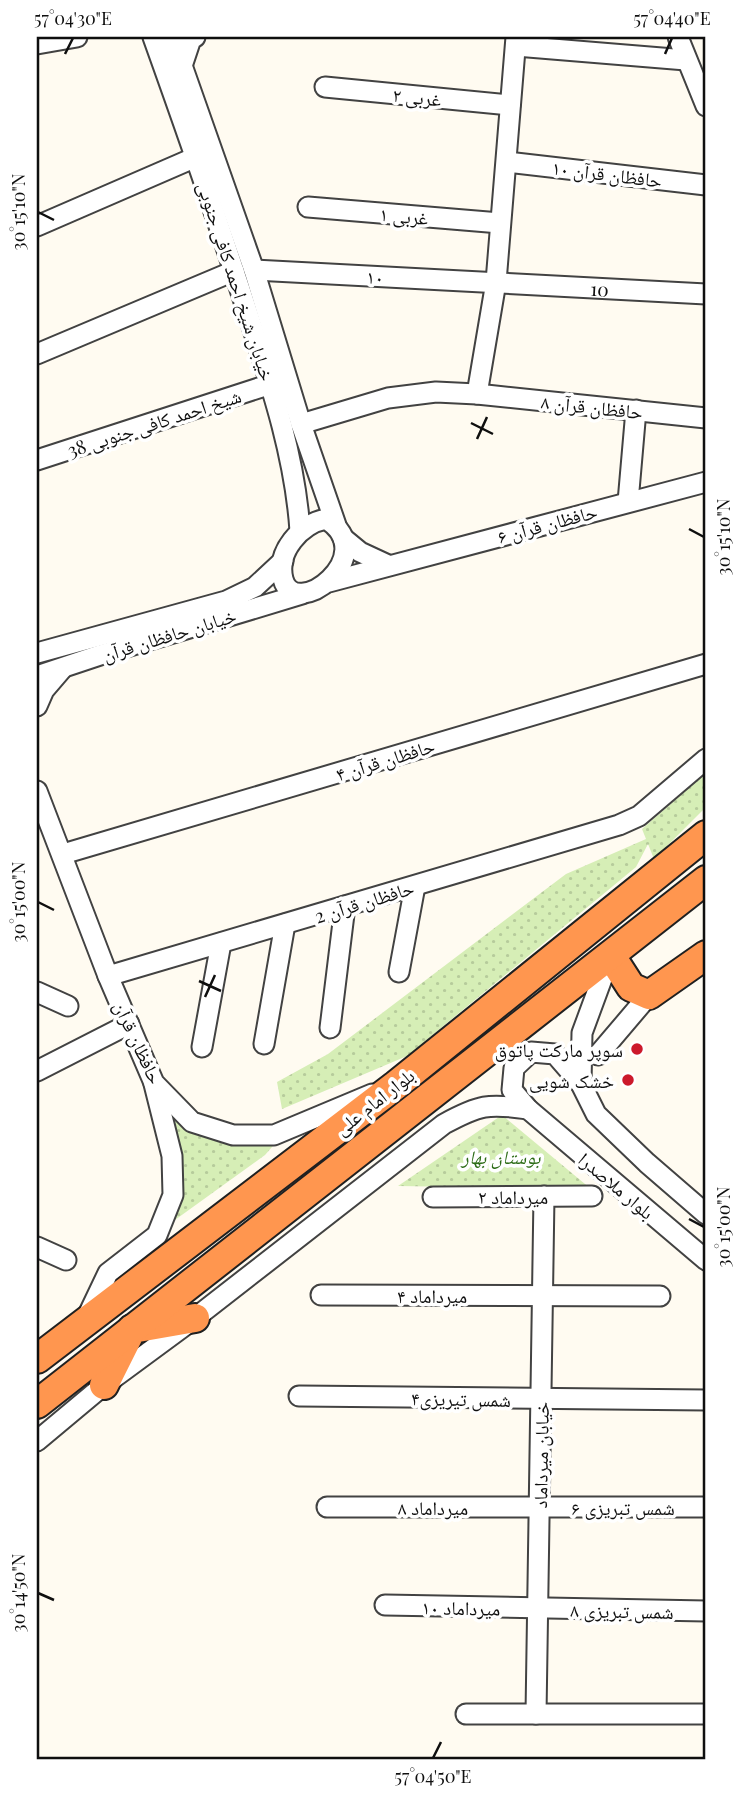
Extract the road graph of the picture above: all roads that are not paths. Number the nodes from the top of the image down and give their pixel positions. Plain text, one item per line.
1 (77, 37) edge
2 (153, 37) edge
3 (172, 37) edge
4 (195, 37) edge
5 (678, 37) edge
6 (516, 41) edge
7 (37, 44) edge
8 (686, 60) junction
9 (182, 66) junction
10 (324, 87) dead end
11 (510, 106) junction
12 (706, 106) edge
13 (196, 157) junction
14 (507, 162) junction
15 (706, 185) edge
16 (308, 207) dead end
17 (500, 223) junction
18 (37, 226) edge
19 (254, 270) junction
20 (234, 271) junction
21 (496, 282) junction
22 (706, 294) edge
23 (37, 354) edge
24 (271, 384) junction
25 (477, 394) junction
26 (636, 410) junction
27 (706, 418) edge
28 (301, 424) junction
29 (37, 460) edge
30 (706, 482) edge
31 (628, 502) junction
32 (300, 531) junction
33 (339, 531) junction
34 (284, 561) junction
35 (388, 565) junction
36 (329, 582) junction
37 (302, 594) junction
38 (37, 653) edge
39 (706, 664) edge
40 (62, 669) junction
41 (37, 676) edge
42 (37, 706) edge
43 (706, 759) edge
44 (37, 791) edge
45 (706, 835) edge
46 (63, 855) junction
47 (706, 880) edge
48 (415, 886) junction
49 (345, 906) junction
50 (285, 924) junction
51 (221, 943) junction
52 (706, 955) edge
53 (611, 956) junction
54 (399, 972) dead end
55 (108, 976) junction
56 (37, 992) edge
57 (649, 995) junction
58 (68, 1006) dead end
59 (129, 1024) junction
60 (330, 1028) dead end
61 (264, 1044) dead end
62 (202, 1046) dead end
63 (598, 1055) dead end
64 (37, 1071) edge
65 (154, 1083) junction
66 (396, 1084) junction
67 (581, 1084) junction
68 (528, 1109) junction
69 (544, 1196) junction
70 (592, 1196) dead end
71 (433, 1197) dead end
72 (706, 1214) edge
73 (37, 1247) edge
74 (66, 1260) dead end
75 (706, 1260) edge
76 (321, 1295) dead end
77 (543, 1296) junction
78 (660, 1296) dead end
79 (195, 1318) junction
80 (85, 1323) junction
81 (132, 1329) junction
82 (37, 1359) edge
83 (104, 1385) junction
84 (299, 1396) dead end
85 (541, 1398) junction
86 (706, 1400) edge
87 (37, 1404) edge
88 (37, 1441) edge
89 (327, 1507) dead end
90 (540, 1507) junction
91 (706, 1507) edge
92 (385, 1605) dead end
93 (538, 1608) junction
94 (706, 1611) edge
95 (466, 1714) dead end
96 (537, 1714) junction
97 (706, 1714) edge

1 - 7 street
2 - 13 street, خیابان شیخ احمد کافی جنوبی
3 - 9 street, خیابان شیخ احمد کافی جنوبی
4 - 9 street
5 - 8 street
6 - 8 street
6 - 11 street
8 - 12 street
9 - 19 street, خیابان شیخ احمد کافی جنوبی
10 - 11 street, ۲ غربی
11 - 14 street
13 - 18 street
13 - 20 street, خیابان شیخ احمد کافی جنوبی
14 - 15 street, حافظان قرآن ۱۰
14 - 17 street
16 - 17 street, ۱ غربی
17 - 21 street
19 - 21 street, ۱۰
19 - 28 street, خیابان شیخ احمد کافی جنوبی
20 - 23 street
20 - 24 street, خیابان شیخ احمد کافی جنوبی
21 - 22 street, 10
21 - 25 street
24 - 29 street, شیخ احمد کافی جنوبی 38
24 - 32 street, خیابان شیخ احمد کافی جنوبی
25 - 26 street, حافظان قرآن ۸
25 - 28 street, حافظان قرآن ۸
26 - 27 street, حافظان قرآن ۸
26 - 31 street
28 - 33 street, خیابان شیخ احمد کافی جنوبی
30 - 31 street, حافظان قرآن ۶
31 - 35 street, حافظان قرآن ۶
32 - 33 street
32 - 34 street
33 - 35 street
33 - 36 street
34 - 37 street
34 - 38 street, خیابان حافظان قرآن
35 - 36 street, حافظان قرآن ۶
36 - 37 street
37 - 40 street, خیابان حافظان قرآن
39 - 46 street, حافظان قرآن ۴
40 - 41 street, خیابان حافظان قرآن
40 - 42 street
43 - 48 street, حافظان قرآن 2
44 - 46 street, حافظان قرآن
45 - 66 highway, بلوار امام علی
46 - 55 street, حافظان قرآن
47 - 53 highway, بلوار امام علی
48 - 49 street, حافظان قرآن 2
48 - 54 street
49 - 50 street, حافظان قرآن 2
49 - 60 street
50 - 51 street, حافظان قرآن 2
50 - 61 street
51 - 55 street, حافظان قرآن 2
51 - 62 street
52 - 57 highway
53 - 57 highway
53 - 67 street
53 - 81 highway, بلوار امام علی
55 - 59 street, حافظان قرآن
56 - 58 street
57 - 63 street
59 - 64 street
59 - 65 street, حافظان قرآن
65 - 66 street, حافظان قرآن
65 - 80 street
66 - 80 highway, بلوار امام علی
67 - 68 street
67 - 72 street, بلوار ملاصدرا
68 - 75 street, بلوار ملاصدرا
68 - 79 street
69 - 70 street, میرداماد ۲
69 - 71 street, میرداماد ۲
69 - 77 street, خیابان میرداماد
73 - 74 street
76 - 77 street, میرداماد ۴
77 - 78 street, میرداماد ۴
77 - 85 street, خیابان میرداماد
79 - 81 highway
79 - 83 street
80 - 82 highway, بلوار امام علی
81 - 83 highway
81 - 87 highway, بلوار امام علی
83 - 88 street
84 - 85 street, شمس تیریزی۴
85 - 86 street, شمس تیریزی۴
85 - 90 street, خیابان میرداماد
89 - 90 street, میرداماد ۸
90 - 91 street, شمس تبریزی ۶
90 - 93 street, خیابان میرداماد
92 - 93 street, میرداماد ۱۰
93 - 94 street, شمس تبریزی ۸
93 - 96 street, خیابان میرداماد
95 - 96 street
96 - 97 street

